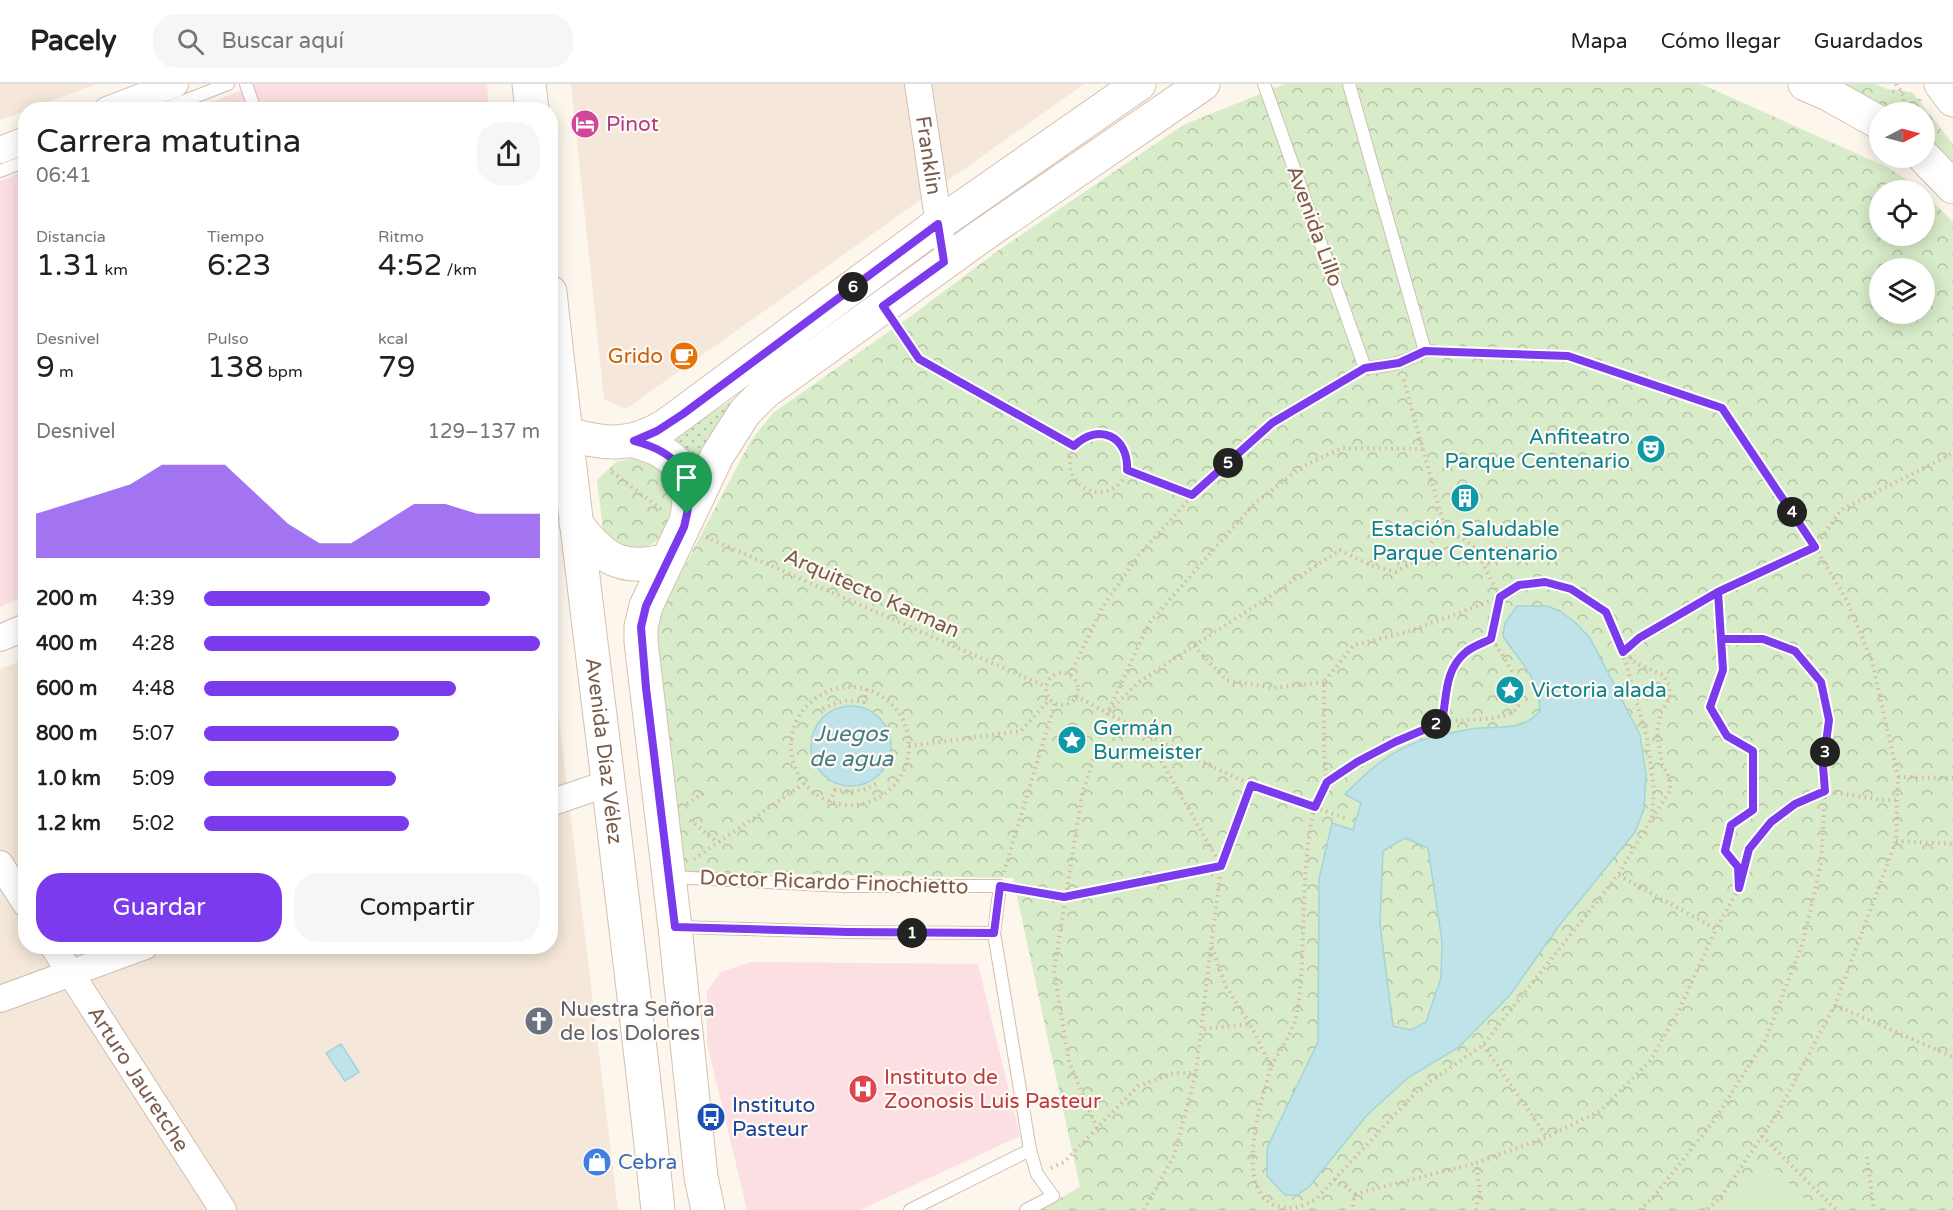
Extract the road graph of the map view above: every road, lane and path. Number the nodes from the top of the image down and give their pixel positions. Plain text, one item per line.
1 (175, 84) edge
2 (228, 84) edge
3 (246, 84) edge
4 (529, 84) edge
5 (918, 84) edge
6 (1139, 84) edge
7 (1203, 84) edge
8 (1264, 84) edge
9 (1349, 84) edge
10 (1805, 84) edge
11 (1896, 84) edge
12 (1941, 84) edge
13 (1953, 100) edge
14 (128, 102) edge
15 (181, 102) edge
16 (252, 102) edge
17 (531, 102) edge
18 (1904, 102) edge
19 (1869, 117) edge
20 (18, 143) edge
21 (0, 150) edge
22 (18, 164) edge
23 (1935, 168) edge
24 (0, 171) edge
25 (1953, 187) edge
26 (938, 224) junction
27 (944, 262) junction
28 (883, 306) junction
29 (1425, 351) junction
30 (1399, 363) junction
31 (1365, 368) junction
32 (558, 432) edge
33 (634, 441) junction
34 (1074, 446) junction
35 (1423, 449) junction
36 (1953, 453) edge
37 (1127, 470) junction
38 (612, 472) dead end
39 (1192, 495) junction
40 (1443, 522) junction
41 (576, 524) junction
42 (684, 527) junction
43 (1815, 547) junction
44 (667, 560) junction
45 (1718, 592) junction
46 (1500, 597) junction
47 (18, 630) edge
48 (0, 638) edge
49 (1491, 639) junction
50 (1721, 639) junction
51 (1194, 646) junction
52 (1623, 652) junction
53 (1070, 675) junction
54 (1324, 682) junction
55 (1047, 687) junction
56 (867, 689) junction
57 (1076, 696) junction
58 (1050, 699) junction
59 (1055, 703) junction
60 (823, 709) dead end
61 (1108, 712) junction
62 (1442, 722) junction
63 (652, 735) junction
64 (1161, 742) junction
65 (909, 746) junction
66 (1898, 777) junction
67 (1953, 778) edge
68 (1327, 782) junction
69 (609, 783) junction
70 (805, 783) junction
71 (877, 783) dead end
72 (1251, 785) junction
73 (1825, 791) junction
74 (1897, 800) junction
75 (558, 801) edge
76 (830, 802) junction
77 (1315, 807) junction
78 (686, 817) dead end
79 (1652, 818) junction
80 (1348, 819) dead end
81 (1896, 841) junction
82 (718, 843) junction
83 (1953, 844) edge
84 (0, 864) edge
85 (1221, 866) junction
86 (1618, 875) junction
87 (668, 876) junction
88 (1000, 886) junction
89 (1739, 888) junction
90 (18, 892) edge
91 (1064, 897) junction
92 (675, 927) junction
93 (1716, 929) junction
94 (994, 933) junction
95 (1212, 946) junction
96 (58, 954) edge
97 (123, 954) edge
98 (70, 973) junction
99 (0, 999) edge
100 (1835, 1005) junction
101 (1250, 1024) junction
102 (1201, 1029) junction
103 (1483, 1045) junction
104 (1953, 1057) edge
105 (1271, 1066) junction
106 (1196, 1073) junction
107 (1097, 1128) junction
108 (1761, 1136) junction
109 (1547, 1137) junction
110 (1030, 1150) junction
111 (1867, 1158) dead end
112 (1476, 1162) junction
113 (1037, 1174) junction
114 (1335, 1179) junction
115 (1354, 1194) junction
116 (664, 1209) edge
117 (223, 1210) edge
118 (708, 1210) edge
119 (910, 1210) edge
120 (1026, 1210) edge
121 (1144, 1210) edge
122 (1352, 1210) edge
123 (1476, 1210) edge
124 (1640, 1210) edge
125 (1707, 1210) edge
126 (1836, 1210) edge
127 (1874, 1210) edge

1 - 14 street
2 - 15 lane
3 - 16 lane
4 - 17 main road
5 - 26 street, Franklin
6 - 26 main road
7 - 27 main road
8 - 31 lane, Avenida Lillo
9 - 29 lane
10 - 19 main road
11 - 18 path
12 - 13 main road
20 - 21 street
22 - 24 lane
23 - 25 main road
26 - 27 street, Franklin
26 - 33 main road
27 - 28 main road
28 - 34 path
28 - 42 main road
29 - 30 lane
29 - 43 path
30 - 31 lane
30 - 35 path
31 - 39 path
32 - 33 main road
32 - 41 main road, Avenida Díaz Vélez
33 - 42 main road
34 - 37 path
34 - 37 path
35 - 40 path
35 - 61 path
36 - 43 path
37 - 39 path
38 - 42 path, Arquitecto Karman
39 - 53 path
40 - 46 path
40 - 51 path
41 - 44 main road
41 - 69 main road, Avenida Díaz Vélez
42 - 44 main road
42 - 55 path, Arquitecto Karman
43 - 45 path
43 - 66 path
44 - 63 main road
45 - 50 path
45 - 52 path
46 - 49 path
46 - 52 path
46 - 54 path
47 - 48 street
49 - 62 path
49 - 62 path
50 - 73 path
50 - 89 path
51 - 54 path
51 - 61 path
52 - 79 path
52 - 79 path
53 - 55 path
53 - 57 path
54 - 68 path
55 - 58 path
56 - 60 path
56 - 65 path
56 - 70 path
57 - 59 path
57 - 61 path
58 - 59 path
58 - 65 path
59 - 88 path
61 - 64 path
61 - 91 path
62 - 68 path
63 - 69 main road
63 - 87 main road
64 - 72 path
64 - 85 path
65 - 76 path
66 - 67 path
66 - 74 path
68 - 77 path
69 - 75 street
69 - 116 main road, Avenida Díaz Vélez
70 - 76 path
70 - 82 path
71 - 76 path
72 - 77 path
72 - 85 path
73 - 74 path
73 - 89 path
73 - 124 path
74 - 81 path
77 - 80 path
77 - 105 path
78 - 82 path
79 - 86 path
81 - 83 path
81 - 100 path
82 - 87 path
84 - 90 street
85 - 91 path
85 - 95 path
86 - 93 path
86 - 103 path
87 - 88 lane, Doctor Ricardo Finochietto
87 - 92 main road
88 - 91 path
88 - 94 lane
89 - 93 path
91 - 107 path
92 - 94 lane
92 - 118 main road
93 - 109 path
94 - 110 lane
95 - 101 path
95 - 102 path
96 - 98 street, Arturo Jauretche
97 - 98 street
98 - 99 street
98 - 117 street, Arturo Jauretche
100 - 104 path
100 - 108 path
101 - 102 path
101 - 105 path
102 - 106 path
103 - 109 path
103 - 114 path
105 - 114 path
106 - 107 path
106 - 121 path
107 - 113 path
108 - 125 path
108 - 126 path
109 - 112 path
110 - 113 lane
110 - 119 lane
111 - 127 path
112 - 115 path
112 - 123 path
113 - 120 lane
114 - 115 path
115 - 122 path

